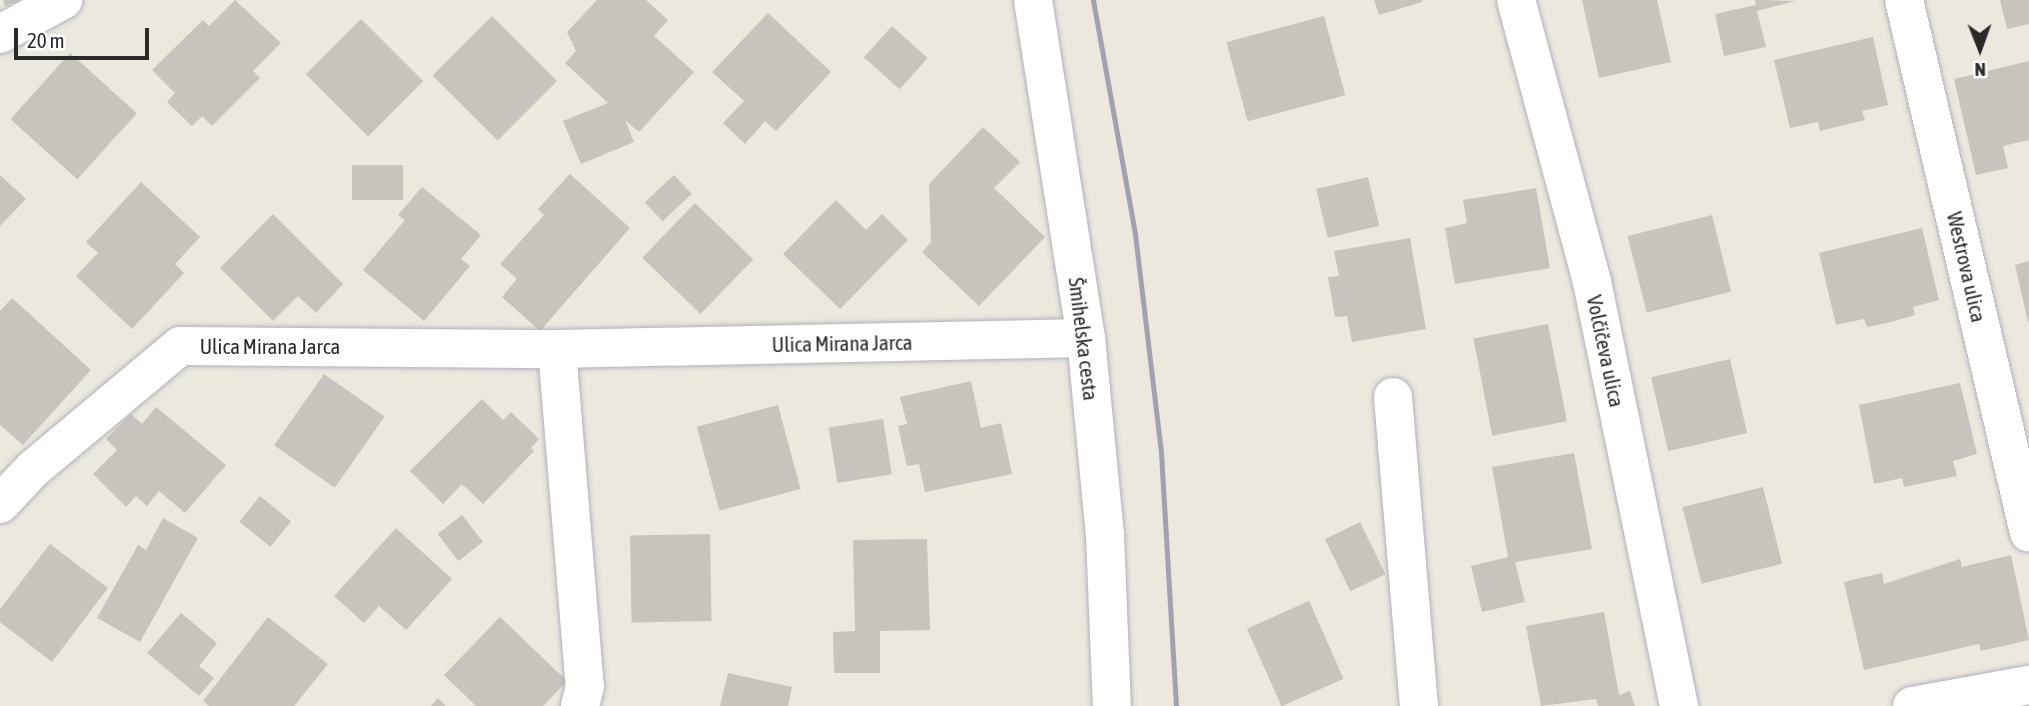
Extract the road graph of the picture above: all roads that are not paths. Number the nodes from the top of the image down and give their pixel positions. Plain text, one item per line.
1 (63, 0) edge
2 (1033, 0) edge
3 (1516, 0) edge
4 (1904, 0) edge
5 (0, 34) edge
6 (1086, 338) junction
7 (557, 349) junction
8 (1393, 397) dead end
9 (0, 504) edge
10 (2029, 533) edge
11 (2029, 685) edge
12 (1112, 694) edge
13 (580, 706) edge
14 (1419, 706) edge
15 (1679, 706) edge
16 (1912, 706) edge

1 - 5 street
2 - 6 street, Šmihelska cesta
3 - 15 street, Volčičeva ulica
4 - 10 street, Westrova ulica
6 - 7 street, Ulica Mirana Jarca
6 - 12 street, Šmihelska cesta
7 - 9 street, Ulica Mirana Jarca
7 - 13 street
8 - 14 street
11 - 16 street

